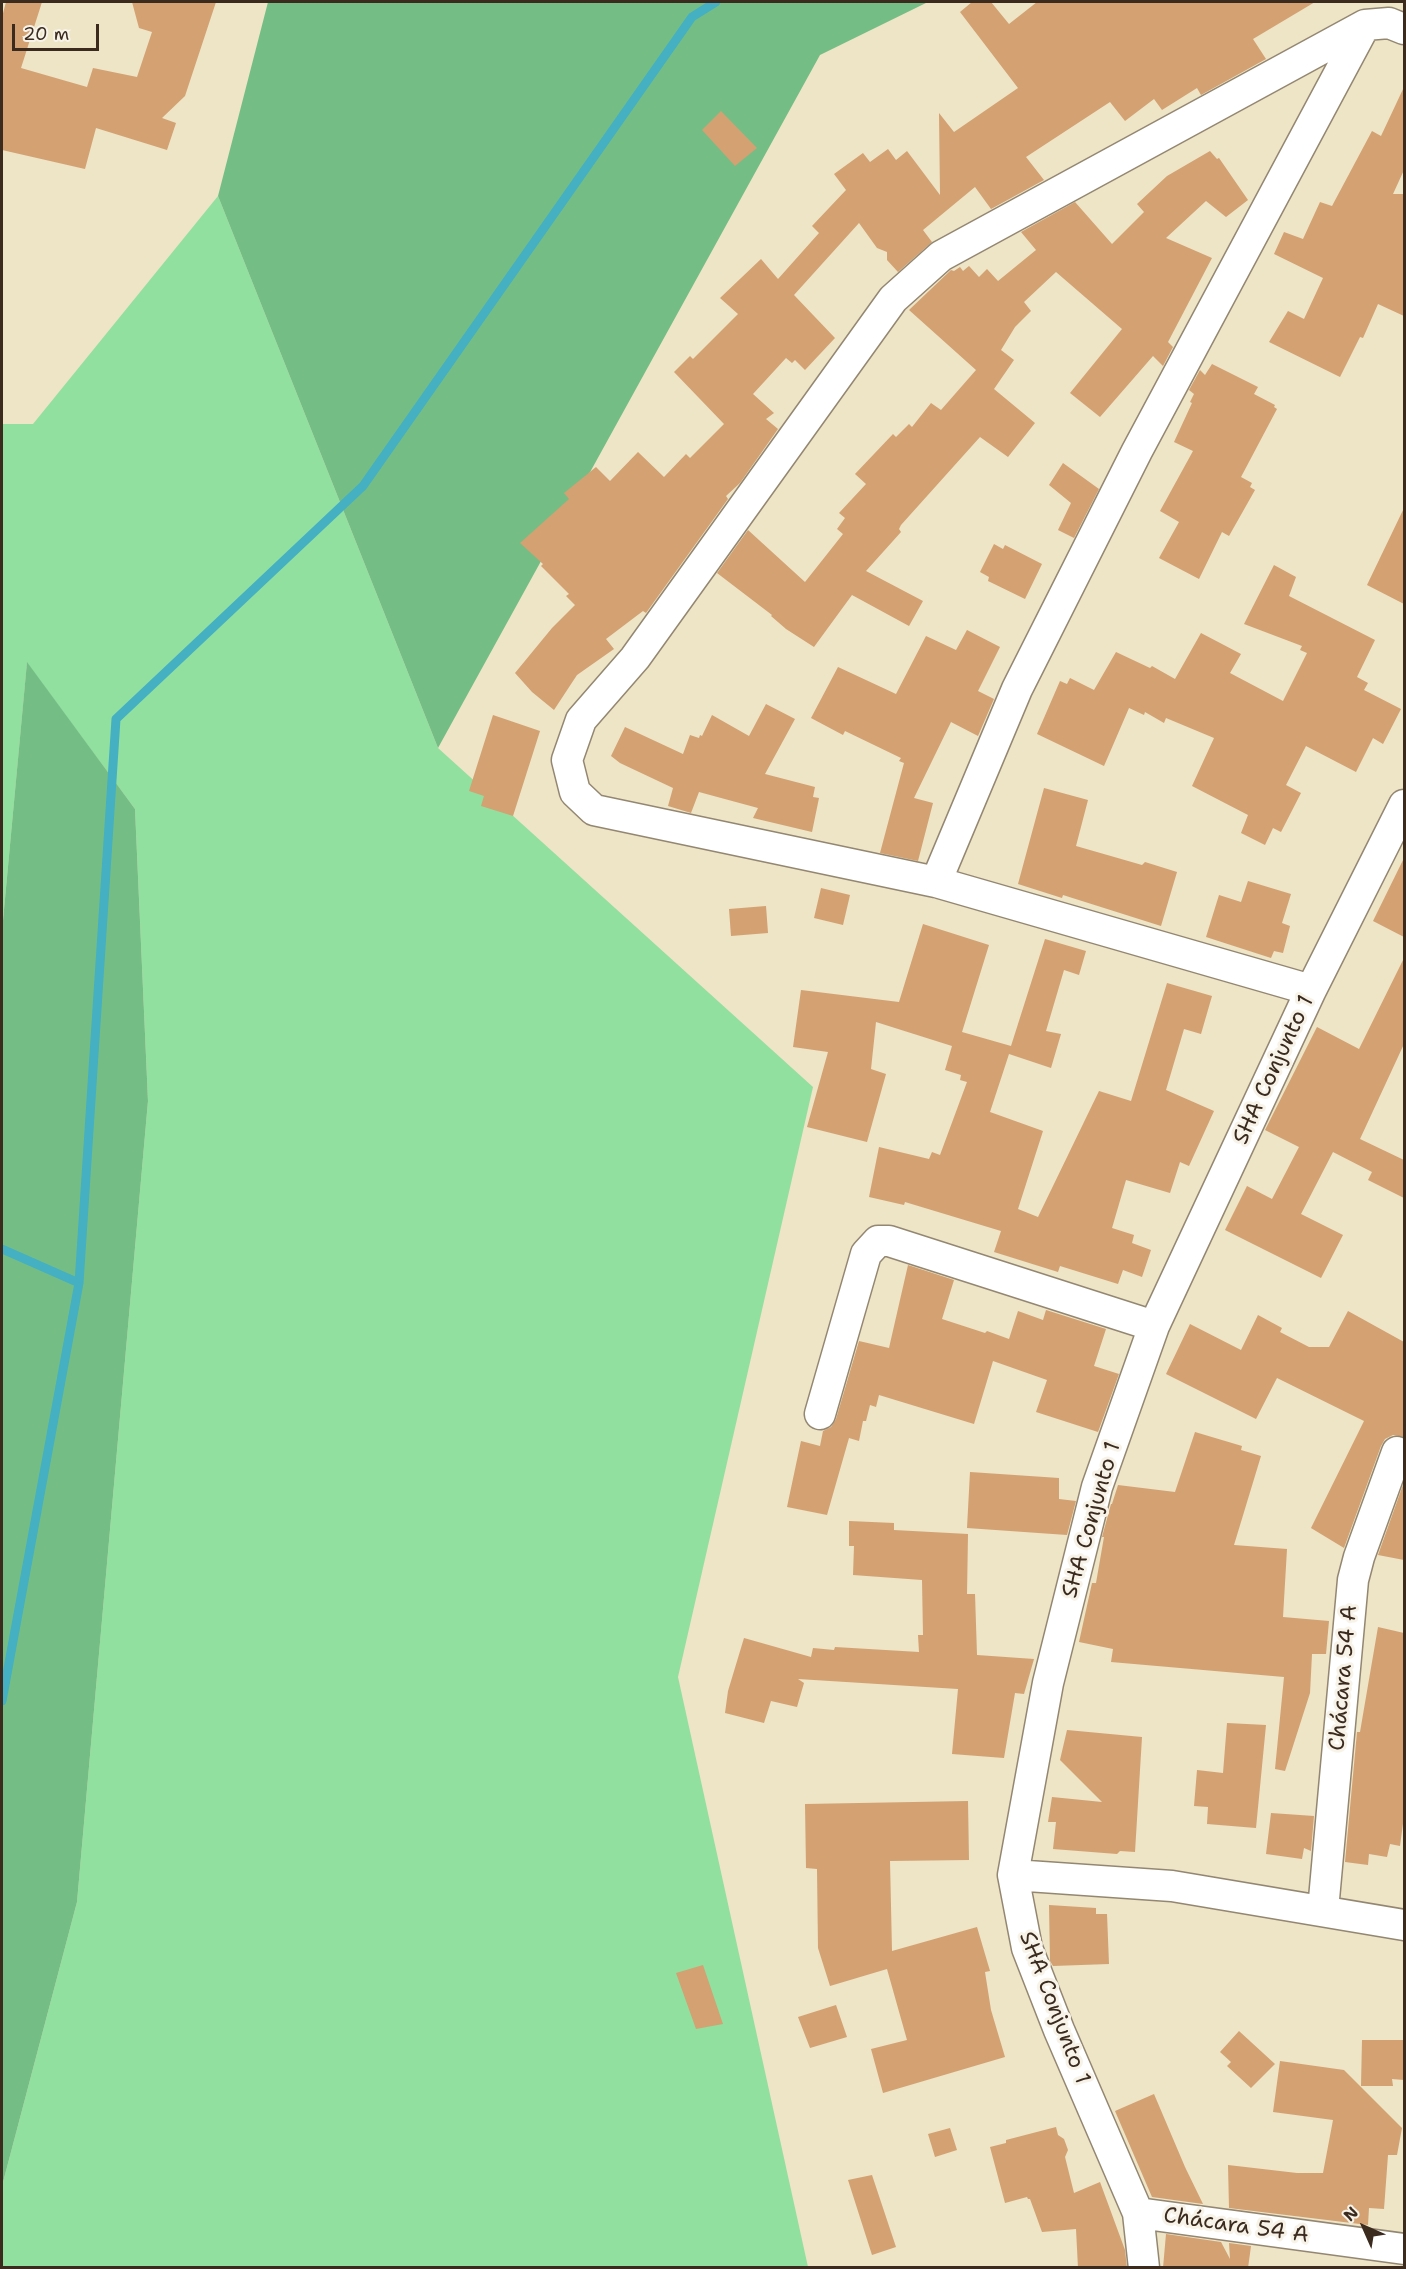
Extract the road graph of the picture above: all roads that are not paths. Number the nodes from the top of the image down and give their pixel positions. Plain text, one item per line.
1 (1390, 19) edge
2 (1404, 805) edge
3 (936, 882) junction
4 (1311, 990) junction
5 (1154, 1326) junction
6 (820, 1414) dead end
7 (1397, 1452) dead end
8 (1013, 1875) junction
9 (1323, 1910) junction
10 (1404, 1925) edge
11 (1138, 2213) junction
12 (1404, 2249) edge
13 (1144, 2268) edge

1 - 3 street
1 - 3 street
2 - 4 street, SHA Conjunto 1
3 - 4 street
4 - 5 street, SHA Conjunto 1
5 - 6 street
5 - 8 street, SHA Conjunto 1
7 - 9 street, Chácara 54 A
8 - 9 street
8 - 11 street, SHA Conjunto 1
9 - 10 street
11 - 12 street, Chácara 54 A
11 - 13 street, SHA Conjunto 1

